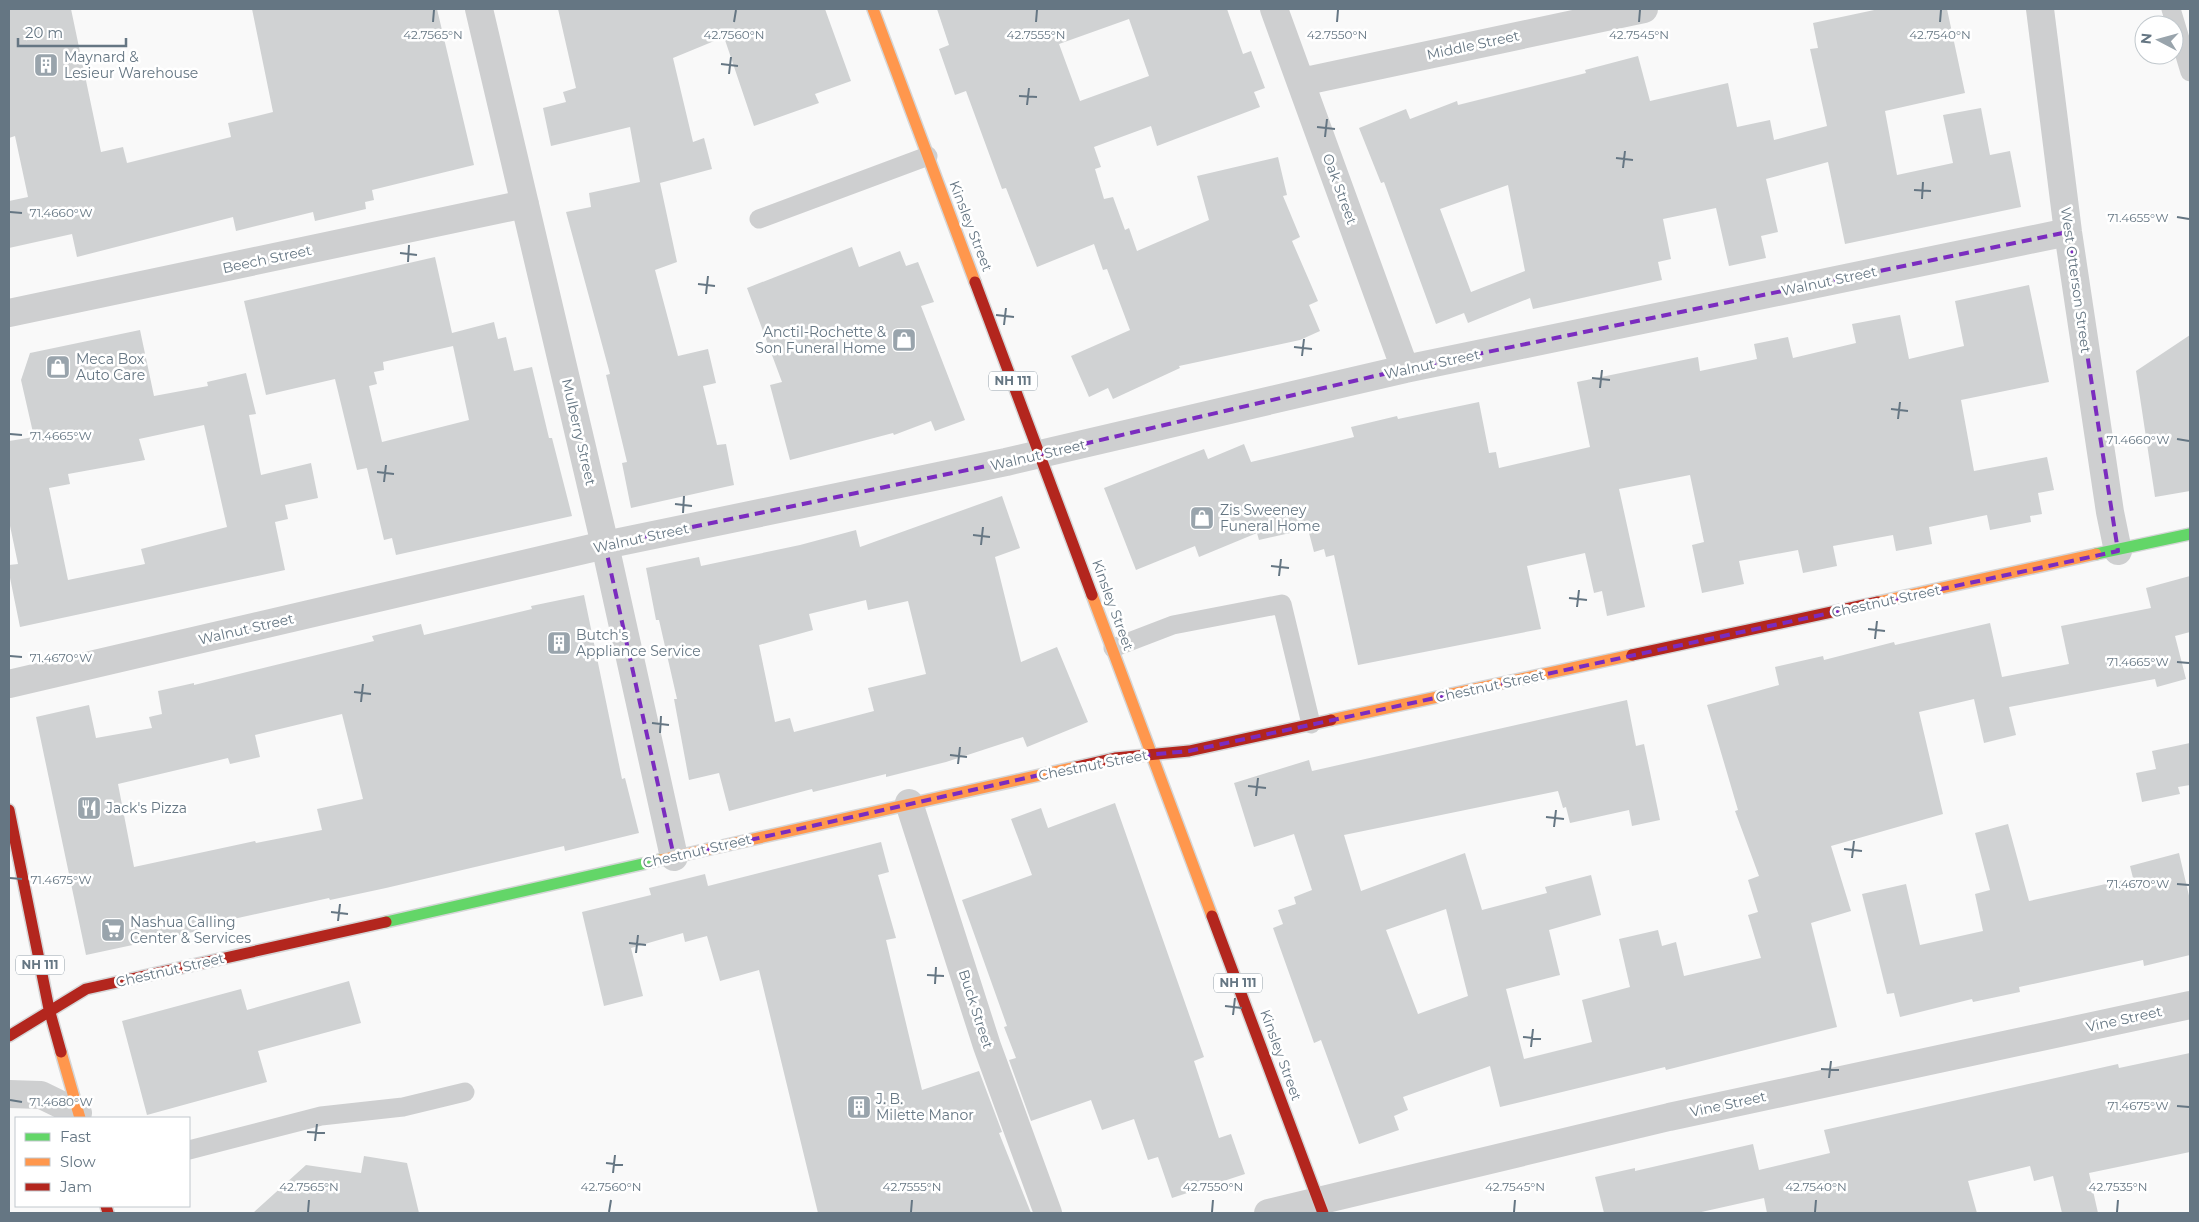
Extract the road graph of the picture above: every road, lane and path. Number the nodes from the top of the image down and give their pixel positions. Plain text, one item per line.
1 (479, 9) edge
2 (873, 9) edge
3 (1274, 9) edge
4 (1644, 9) edge
5 (2040, 9) edge
6 (2171, 9) edge
7 (2190, 72) edge
8 (1301, 82) junction
9 (928, 156) junction
10 (525, 204) junction
11 (759, 219) dead end
12 (2068, 232) junction
13 (9, 313) edge
14 (1405, 370) junction
15 (1041, 454) junction
16 (2190, 534) edge
17 (605, 545) junction
18 (2118, 551) junction
19 (1113, 648) junction
20 (9, 684) edge
21 (1311, 724) junction
22 (1153, 754) junction
23 (909, 803) junction
24 (9, 810) edge
25 (674, 857) junction
26 (2190, 1005) edge
27 (49, 1009) junction
28 (9, 1036) edge
29 (465, 1092) dead end
30 (9, 1094) edge
31 (79, 1116) edge
32 (190, 1150) edge
33 (1321, 1207) edge
34 (1048, 1213) edge
35 (1268, 1213) edge

1 - 10 street, Mulberry Street
2 - 9 street, Kinsley Street / NH 111
3 - 8 street, Oak Street
4 - 8 street, Middle Street
5 - 12 street, West Otterson Street
6 - 7 lane
8 - 14 street, Oak Street
9 - 11 lane
9 - 15 street, Kinsley Street / NH 111
10 - 13 street, Beech Street
10 - 17 street, Mulberry Street
12 - 14 street, Walnut Street
12 - 18 street, West Otterson Street
14 - 15 street, Walnut Street
15 - 17 street, Walnut Street
15 - 19 street, Kinsley Street / NH 111
16 - 18 street, Chestnut Street
17 - 20 street, Walnut Street
17 - 25 street, Mulberry Street
18 - 21 street, Chestnut Street
19 - 21 lane
19 - 22 street, Kinsley Street / NH 111
21 - 22 street, Chestnut Street
22 - 23 street, Chestnut Street
22 - 33 street, Kinsley Street / NH 111
23 - 25 street, Chestnut Street
23 - 34 street, Buck Street
24 - 27 street, NH 111
25 - 27 street, Chestnut Street
26 - 33 street, Vine Street
27 - 28 street, Chestnut Street
27 - 31 street, NH 111
29 - 32 lane
30 - 31 street
33 - 35 street, Vine Street

